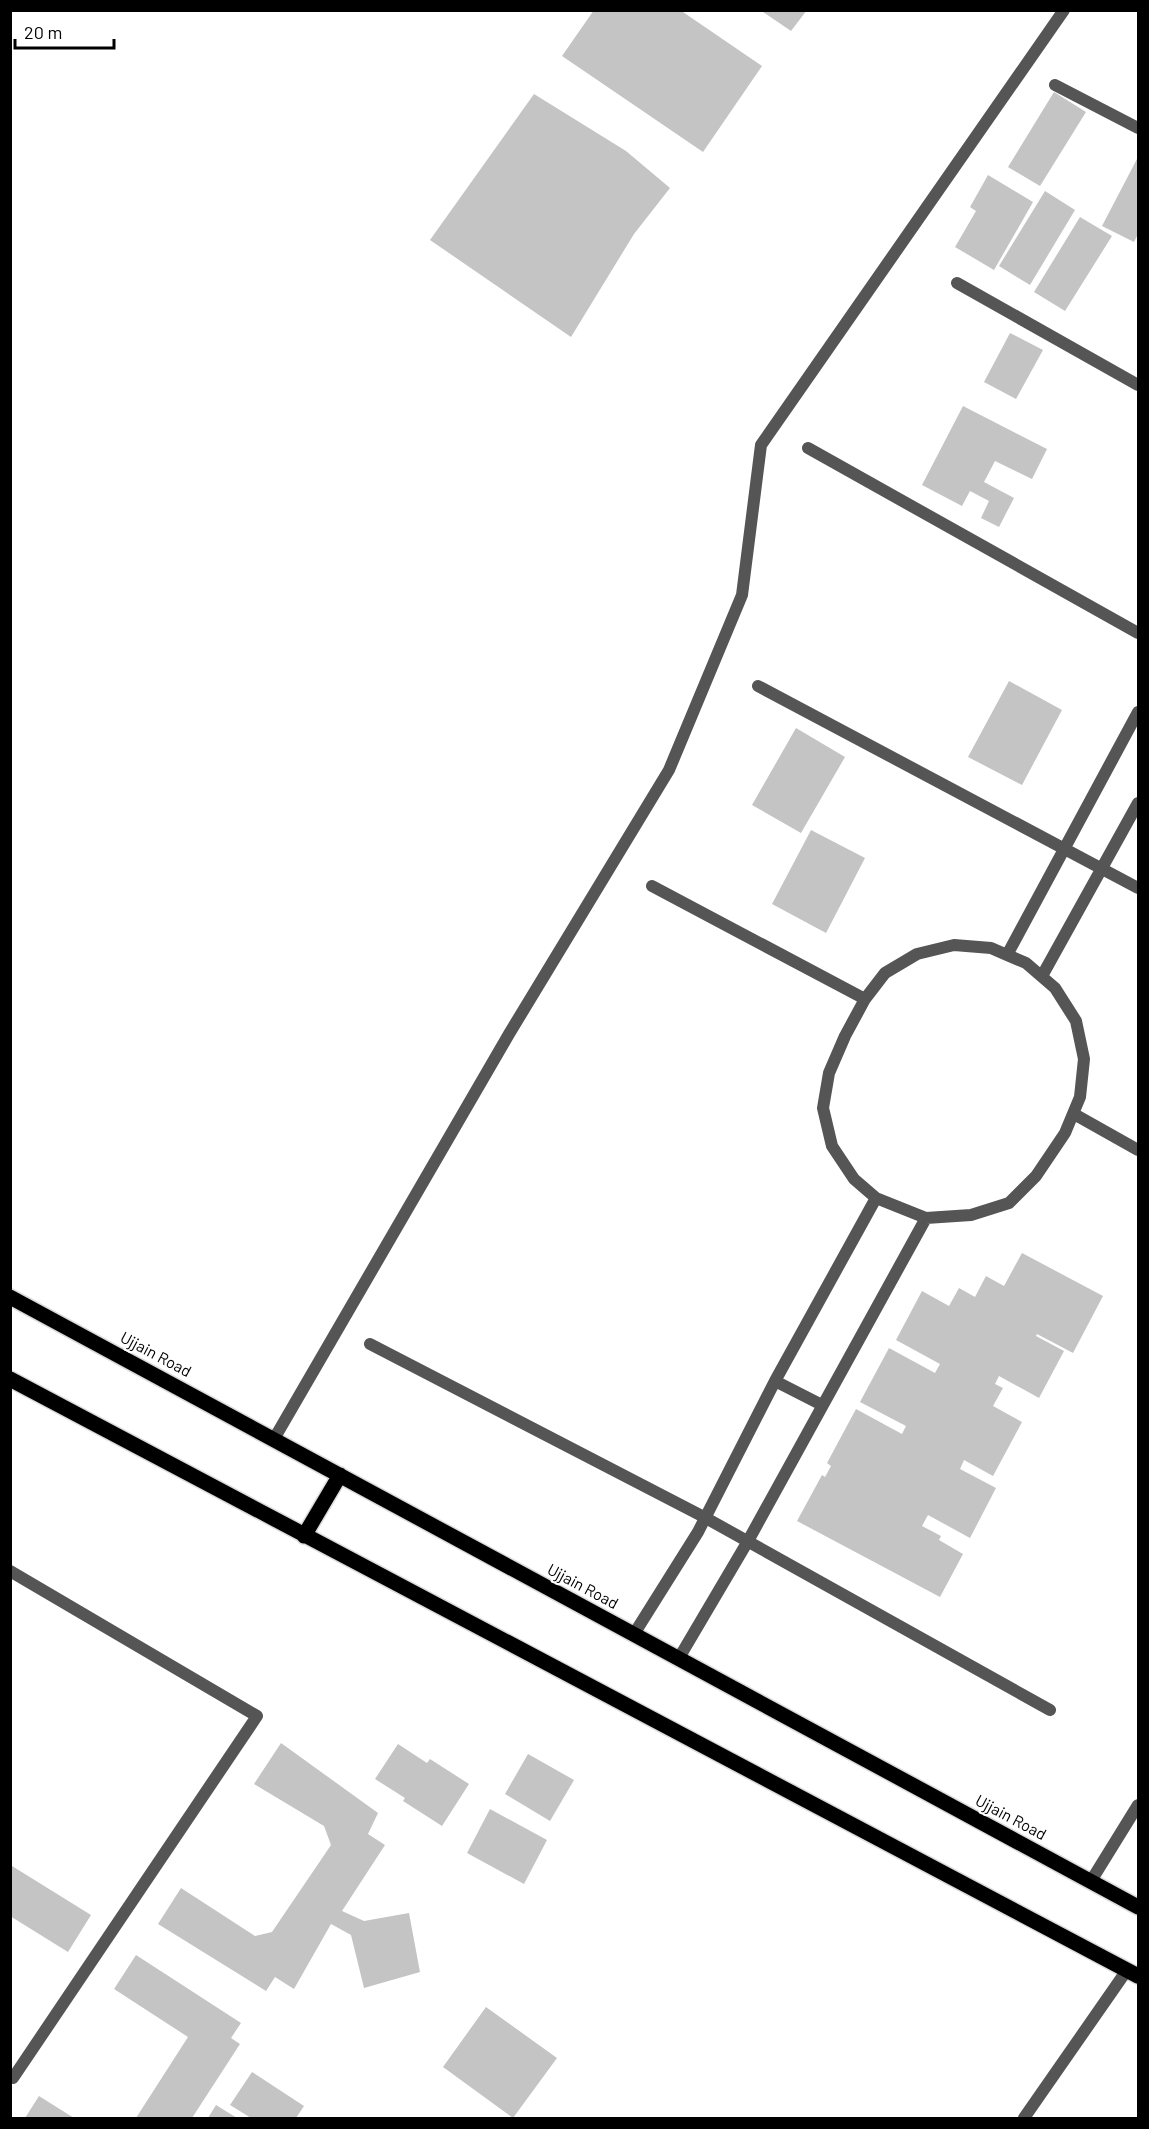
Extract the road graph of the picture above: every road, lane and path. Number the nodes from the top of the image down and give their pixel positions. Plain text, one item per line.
1 (1064, 10) edge
2 (1055, 85) dead end
3 (1138, 128) edge
4 (957, 283) dead end
5 (1138, 385) edge
6 (808, 448) dead end
7 (1138, 633) edge
8 (758, 686) dead end
9 (1138, 712) edge
10 (1138, 803) edge
11 (1064, 849) junction
12 (1103, 870) junction
13 (652, 886) dead end
14 (1138, 888) edge
15 (1007, 955) junction
16 (1042, 976) junction
17 (865, 999) junction
18 (1074, 1114) junction
19 (1138, 1150) edge
20 (876, 1198) junction
21 (926, 1218) junction
22 (10, 1297) edge
23 (370, 1344) dead end
24 (10, 1379) edge
25 (776, 1381) junction
26 (822, 1405) junction
27 (274, 1439) junction
28 (340, 1475) junction
29 (704, 1517) junction
30 (304, 1536) junction
31 (748, 1541) junction
32 (10, 1572) edge
33 (634, 1634) junction
34 (679, 1658) junction
35 (1050, 1710) dead end
36 (1138, 1805) edge
37 (1091, 1881) junction
38 (1138, 1907) edge
39 (1133, 1973) edge
40 (13, 2078) dead end
41 (1024, 2118) edge

1 - 27 street
2 - 3 street
4 - 5 street
6 - 7 street
8 - 11 street
9 - 11 street
10 - 12 street
11 - 12 street
11 - 15 street
12 - 14 street
12 - 16 street
13 - 17 street
15 - 16 street
15 - 17 street
16 - 18 street
17 - 20 street
18 - 19 street
18 - 21 street
20 - 21 street
20 - 25 street
21 - 26 street
22 - 27 main road, Ujjain Road
23 - 29 street
24 - 30 main road
25 - 26 street
25 - 29 street
26 - 31 street
27 - 28 main road, Ujjain Road
28 - 30 main road
28 - 33 main road, Ujjain Road
29 - 31 street
29 - 33 street
30 - 39 main road
31 - 34 street
31 - 35 street
32 - 40 street
33 - 34 main road, Ujjain Road
34 - 37 main road, Ujjain Road
36 - 37 street
37 - 38 main road, Ujjain Road
39 - 41 street

